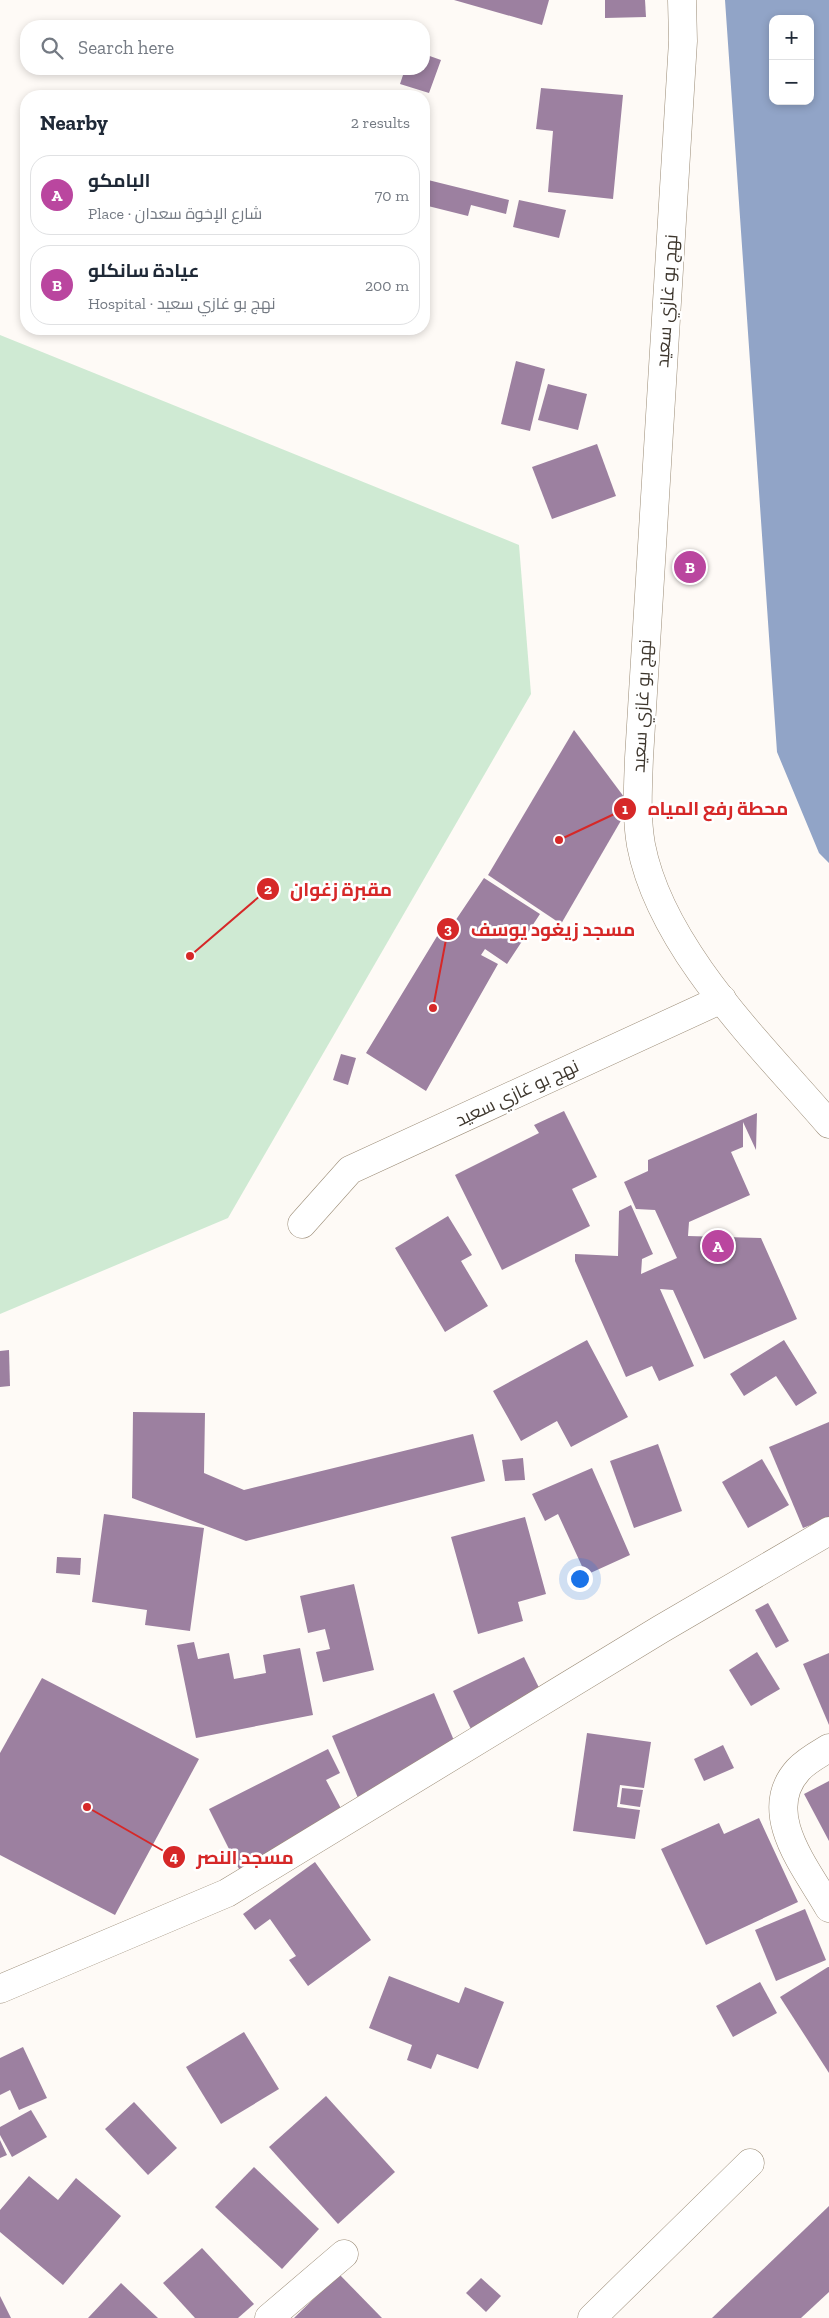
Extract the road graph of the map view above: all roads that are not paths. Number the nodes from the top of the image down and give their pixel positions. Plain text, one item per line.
1 (682, 0) edge
2 (722, 999) junction
3 (829, 1124) edge
4 (302, 1224) dead end
5 (829, 1531) edge
6 (829, 1748) edge
7 (829, 1908) edge
8 (0, 1989) edge
9 (750, 2163) dead end
10 (344, 2254) dead end
11 (269, 2318) edge
12 (592, 2318) edge

1 - 2 street, نهج بو غازي سعيد
2 - 3 street
2 - 4 street, نهج بو غازي سعيد
5 - 8 street
6 - 7 street
9 - 12 street
10 - 11 street

